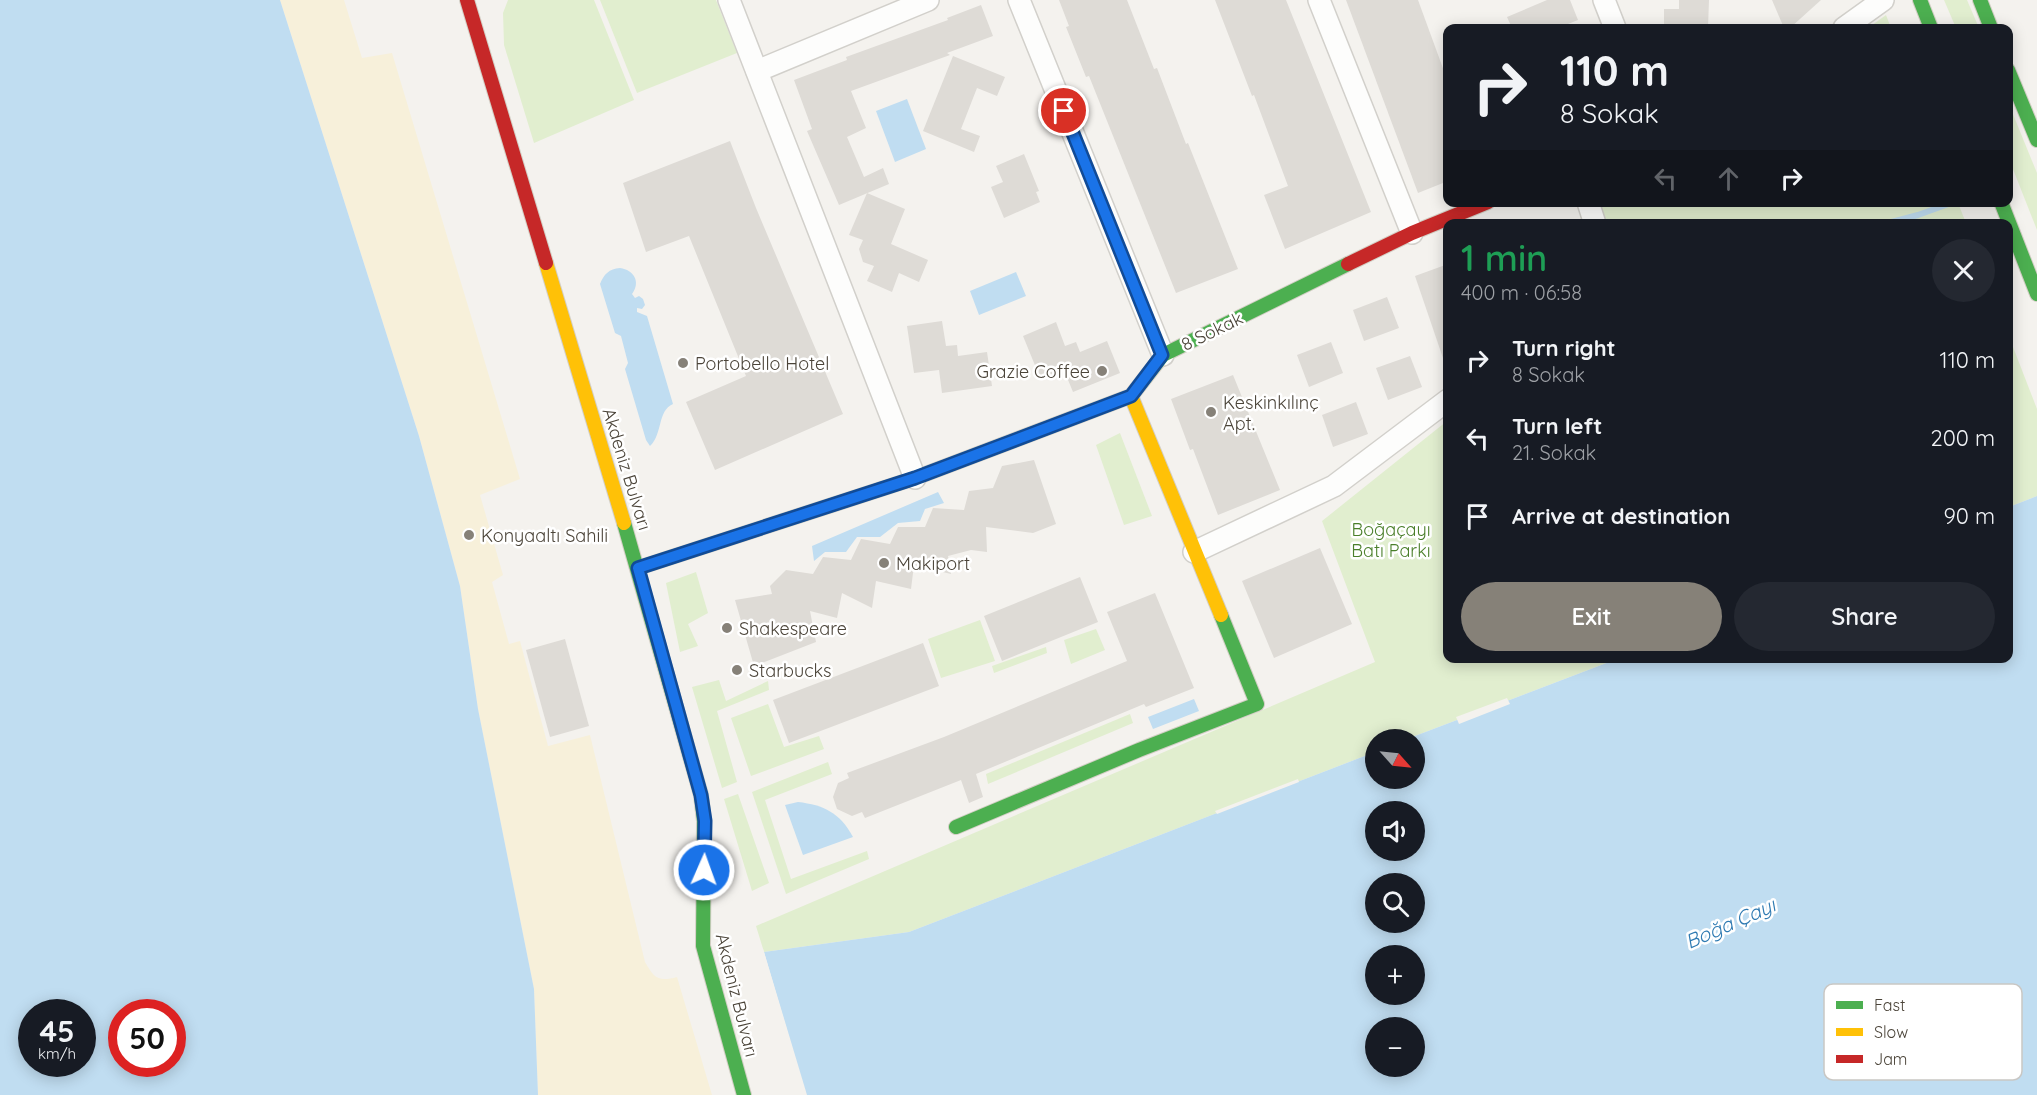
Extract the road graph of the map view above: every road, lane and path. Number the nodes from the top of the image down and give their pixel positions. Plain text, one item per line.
1 (467, 0) edge
2 (729, 0) edge
3 (928, 0) edge
4 (1019, 0) edge
5 (1319, 0) edge
6 (1604, 0) edge
7 (1883, 0) edge
8 (1920, 0) edge
9 (1980, 0) edge
10 (1613, 24) edge
11 (1850, 24) edge
12 (1929, 24) edge
13 (1990, 24) edge
14 (757, 71) junction
15 (2013, 82) edge
16 (2037, 140) edge
17 (1476, 207) edge
18 (1446, 219) edge
19 (1443, 220) edge
20 (1412, 233) junction
21 (2013, 233) edge
22 (2037, 294) edge
23 (1162, 355) junction
24 (1131, 396) junction
25 (1443, 404) edge
26 (915, 478) junction
27 (1194, 552) junction
28 (638, 568) junction
29 (956, 827) dead end
30 (744, 1095) edge

1 - 28 street, Akdeniz Bulvarı
2 - 14 street
3 - 14 street
4 - 23 street
5 - 20 street
6 - 10 street
7 - 11 street
8 - 12 street
9 - 13 street
14 - 26 street
15 - 16 street
17 - 18 street, 8 Sokak
19 - 20 street, 8 Sokak
20 - 23 street, 8 Sokak
21 - 22 street
23 - 24 street, 8 Sokak
24 - 26 street
24 - 27 street
25 - 27 street
26 - 28 street
27 - 29 street
28 - 30 street, Akdeniz Bulvarı

